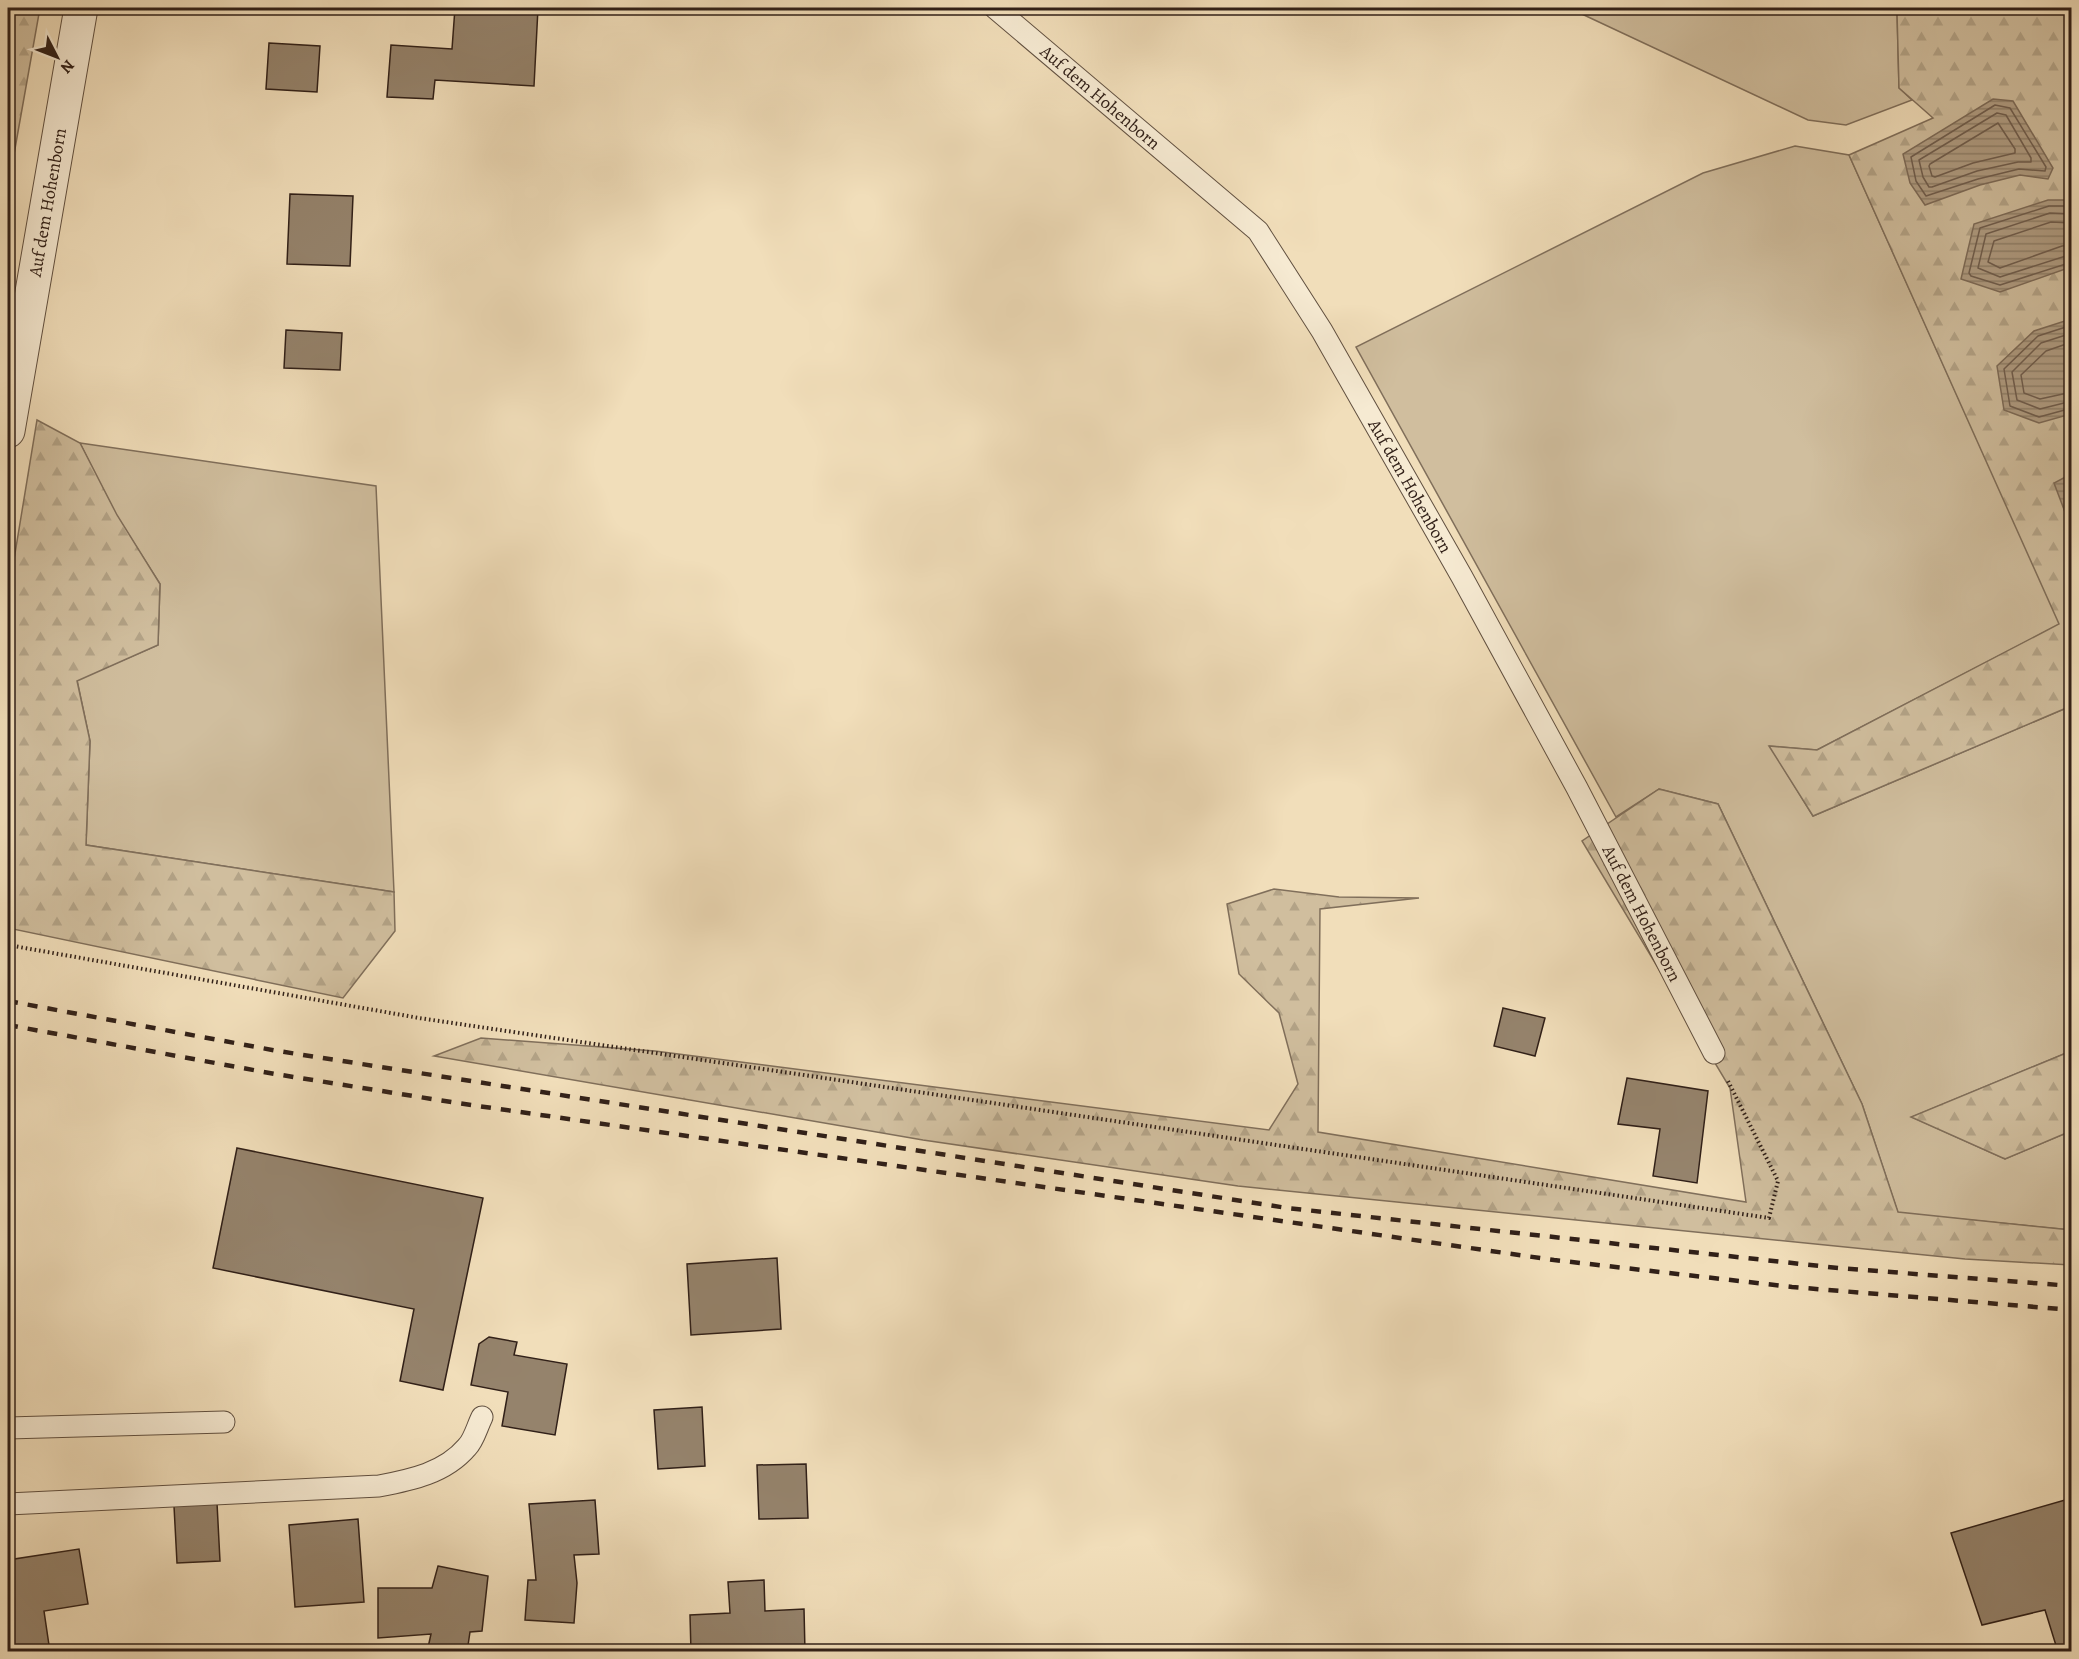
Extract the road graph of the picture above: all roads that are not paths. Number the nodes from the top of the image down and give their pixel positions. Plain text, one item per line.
1 (81, 8) edge
2 (995, 8) edge
3 (8, 431) edge
4 (1714, 1053) road end
5 (482, 1417) dead end
6 (224, 1422) dead end
7 (8, 1428) edge
8 (8, 1504) edge

1 - 3 street, Auf dem Hohenborn
2 - 4 lane, Auf dem Hohenborn
5 - 8 lane
6 - 7 lane

